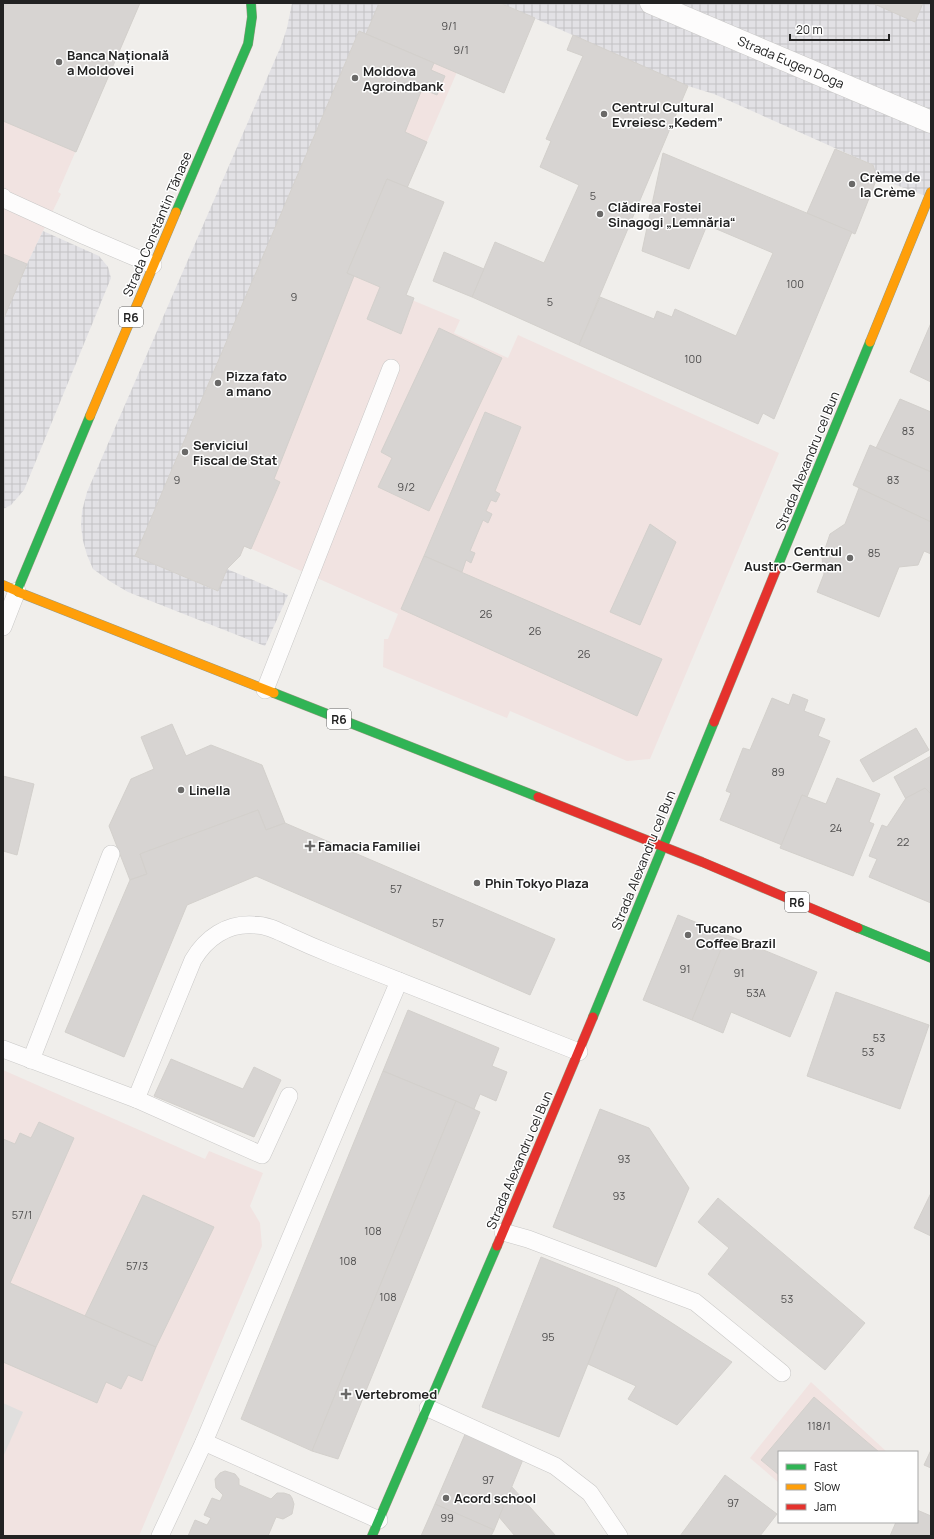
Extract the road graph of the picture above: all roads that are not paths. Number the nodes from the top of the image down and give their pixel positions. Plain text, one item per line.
1 (251, 3) edge
2 (651, 3) edge
3 (931, 122) edge
4 (931, 192) edge
5 (3, 197) edge
6 (153, 265) junction
7 (391, 368) dead end
8 (10, 588) edge
9 (3, 627) edge
10 (265, 690) junction
11 (662, 847) junction
12 (111, 854) dead end
13 (931, 958) edge
14 (400, 981) junction
15 (3, 1049) edge
16 (579, 1052) junction
17 (31, 1060) junction
18 (289, 1096) dead end
19 (136, 1100) junction
20 (503, 1232) junction
21 (782, 1373) dead end
22 (428, 1408) junction
23 (204, 1442) junction
24 (379, 1520) junction
25 (160, 1536) edge
26 (372, 1536) edge
27 (619, 1536) edge

1 - 6 main road, Strada Constantin Tănase / R6
2 - 3 street, Strada Eugen Doga
4 - 11 main road, Strada Alexandru cel Bun
5 - 6 lane
6 - 8 main road, Strada Constantin Tănase / R6
7 - 10 lane
8 - 9 lane
8 - 10 main road, R6
10 - 11 main road, R6
11 - 13 main road, R6
11 - 16 main road, Strada Alexandru cel Bun
12 - 17 lane
14 - 16 lane
14 - 19 lane
14 - 23 lane
15 - 17 lane
16 - 20 main road, Strada Alexandru cel Bun
17 - 19 lane
18 - 19 lane
20 - 21 lane
20 - 22 main road, Strada Alexandru cel Bun
22 - 24 main road, Strada Alexandru cel Bun
22 - 27 lane
23 - 24 lane
23 - 25 lane
24 - 26 main road, Strada Alexandru cel Bun

